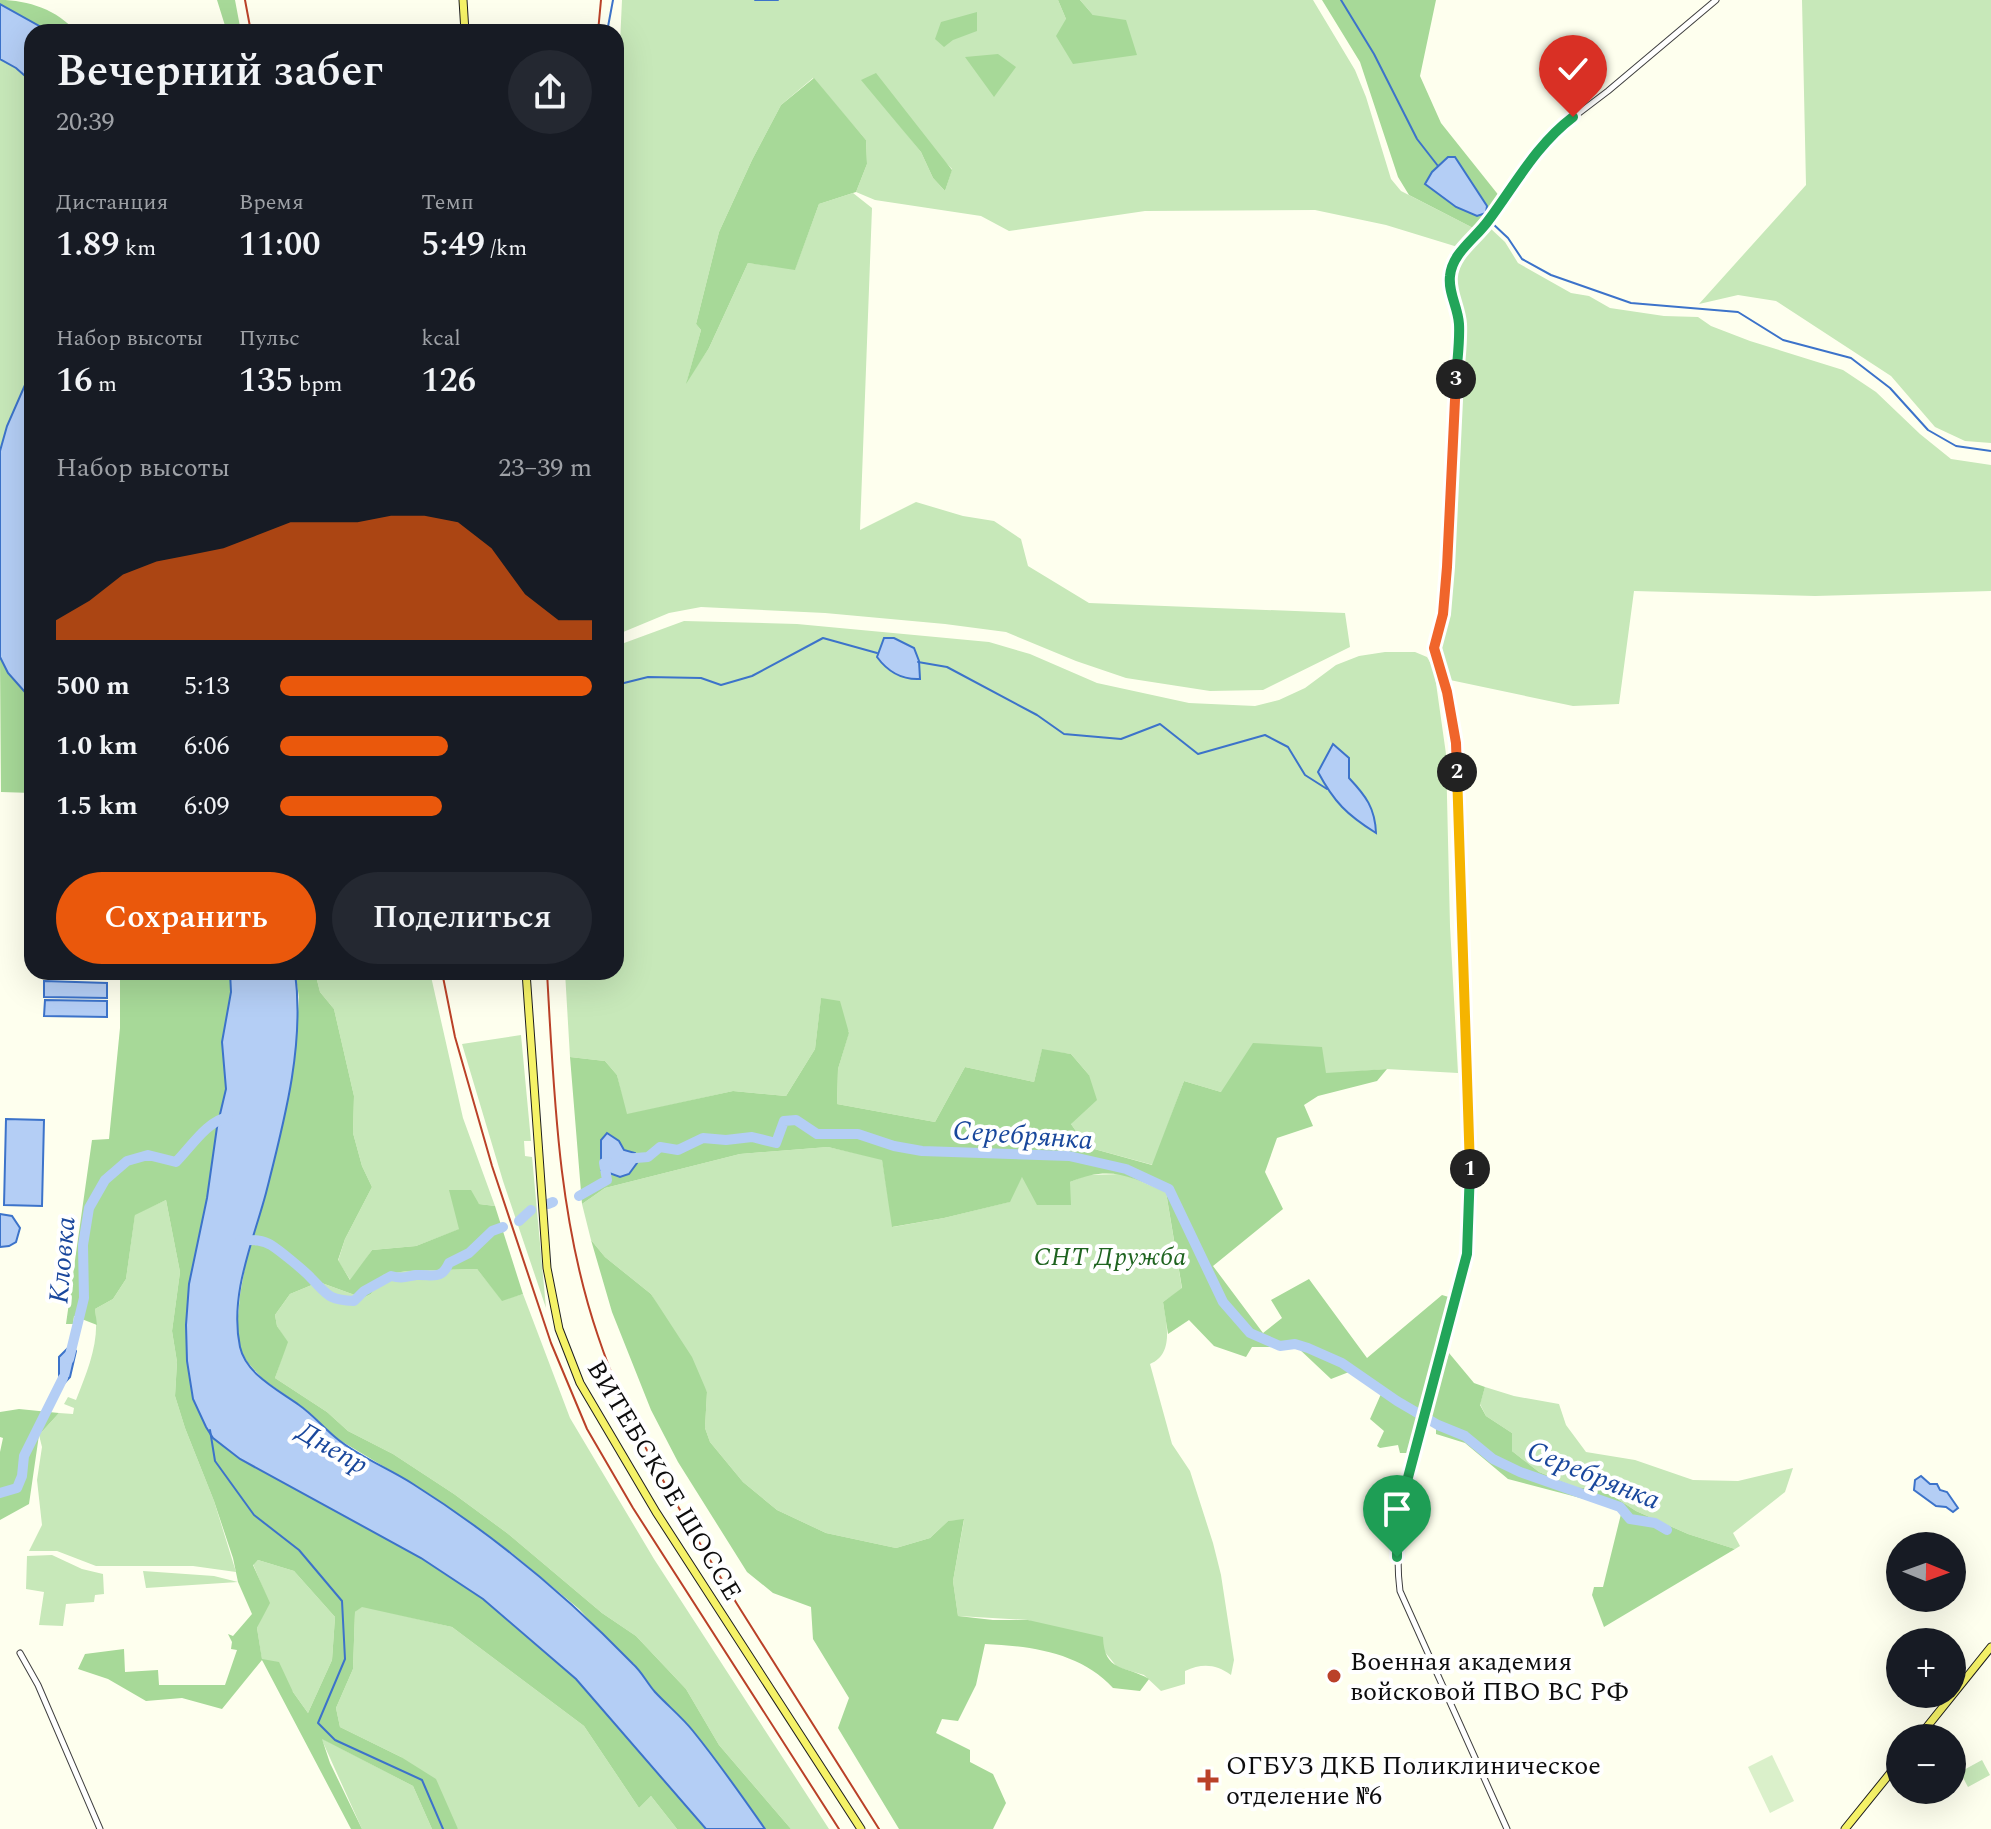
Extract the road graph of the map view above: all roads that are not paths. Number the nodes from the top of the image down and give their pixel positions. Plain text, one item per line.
1 (463, 0) edge
2 (1716, 0) edge
3 (464, 24) edge
4 (527, 980) edge
5 (1991, 1649) edge
6 (20, 1653) dead end
7 (1929, 1724) edge
8 (1886, 1778) edge
9 (100, 1829) edge
10 (861, 1829) edge
11 (1507, 1829) edge
12 (1845, 1829) edge

1 - 3 main road
2 - 11 street
4 - 10 main road, ВИТЕБСКОЕ ШОССЕ
5 - 7 main road
6 - 9 street
8 - 12 main road

